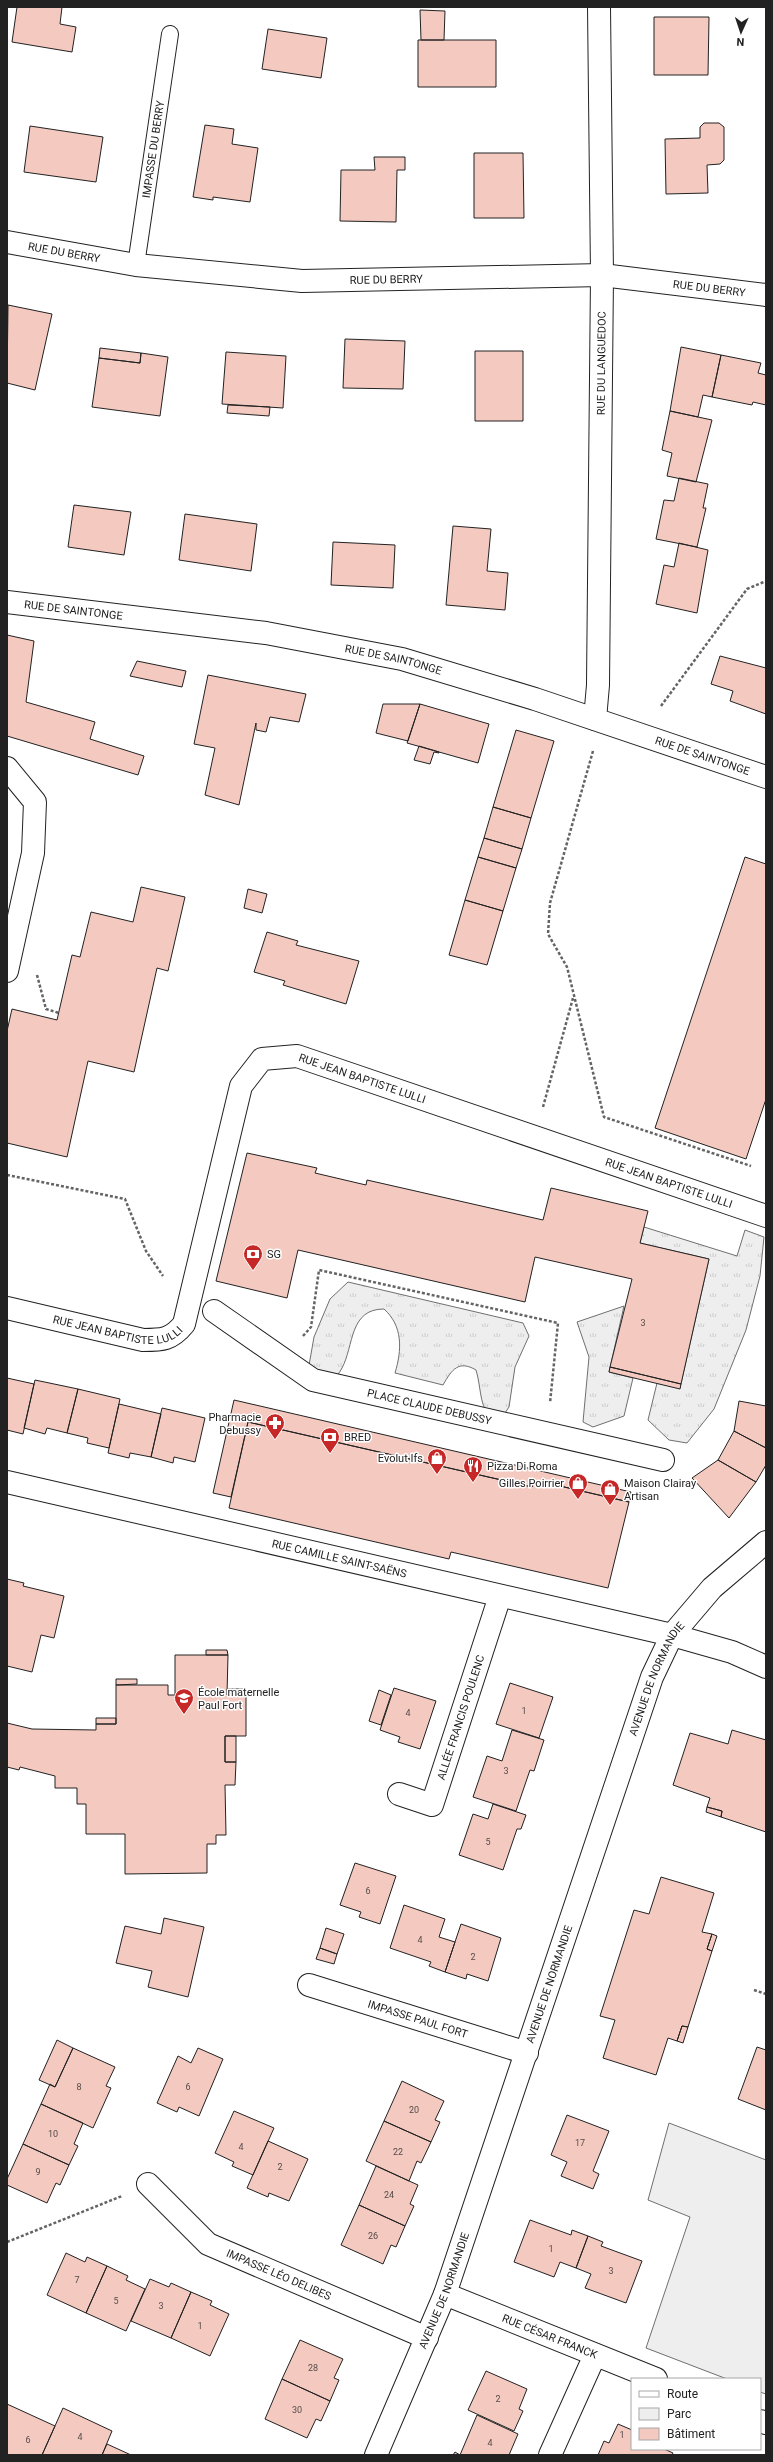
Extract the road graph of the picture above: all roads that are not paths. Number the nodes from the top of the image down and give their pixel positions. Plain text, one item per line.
1 (599, 7) edge
2 (170, 34) dead end
3 (7, 242) edge
4 (136, 265) junction
5 (602, 275) junction
6 (766, 295) edge
7 (7, 602) edge
8 (595, 719) junction
9 (7, 768) edge
10 (766, 777) edge
11 (7, 971) edge
12 (766, 1216) edge
13 (7, 1308) edge
14 (214, 1311) dead end
15 (663, 1460) dead end
16 (7, 1482) edge
17 (766, 1542) edge
18 (500, 1596) junction
19 (672, 1635) junction
20 (766, 1667) edge
21 (399, 1794) dead end
22 (309, 1985) dead end
23 (527, 2053) junction
24 (148, 2184) road end
25 (445, 2294) junction
26 (427, 2338) junction
27 (594, 2355) junction
28 (653, 2378) edge
29 (376, 2455) edge
30 (550, 2455) edge

1 - 5 street, RUE DU LANGUEDOC
2 - 4 lane, IMPASSE DU BERRY
3 - 4 street, RUE DU BERRY
4 - 5 street, RUE DU BERRY
5 - 6 street, RUE DU BERRY
5 - 8 street, RUE DU LANGUEDOC
7 - 8 street, RUE DE SAINTONGE
8 - 10 street, RUE DE SAINTONGE
9 - 11 street
12 - 13 street, RUE JEAN BAPTISTE LULLI
14 - 15 street, PLACE CLAUDE DEBUSSY
16 - 18 street, RUE CAMILLE SAINT-SAËNS
17 - 19 street, AVENUE DE NORMANDIE
18 - 19 street, RUE CAMILLE SAINT-SAËNS
18 - 21 street, ALLÉE FRANCIS POULENC
19 - 20 street, RUE CAMILLE SAINT-SAËNS
19 - 23 street, AVENUE DE NORMANDIE
22 - 23 street, IMPASSE PAUL FORT
23 - 25 street, AVENUE DE NORMANDIE
24 - 26 street, IMPASSE LÉO DELIBES
25 - 26 street, AVENUE DE NORMANDIE
25 - 27 street, RUE CÉSAR FRANCK
26 - 29 street, AVENUE DE NORMANDIE
27 - 28 street, RUE CÉSAR FRANCK
27 - 30 street

